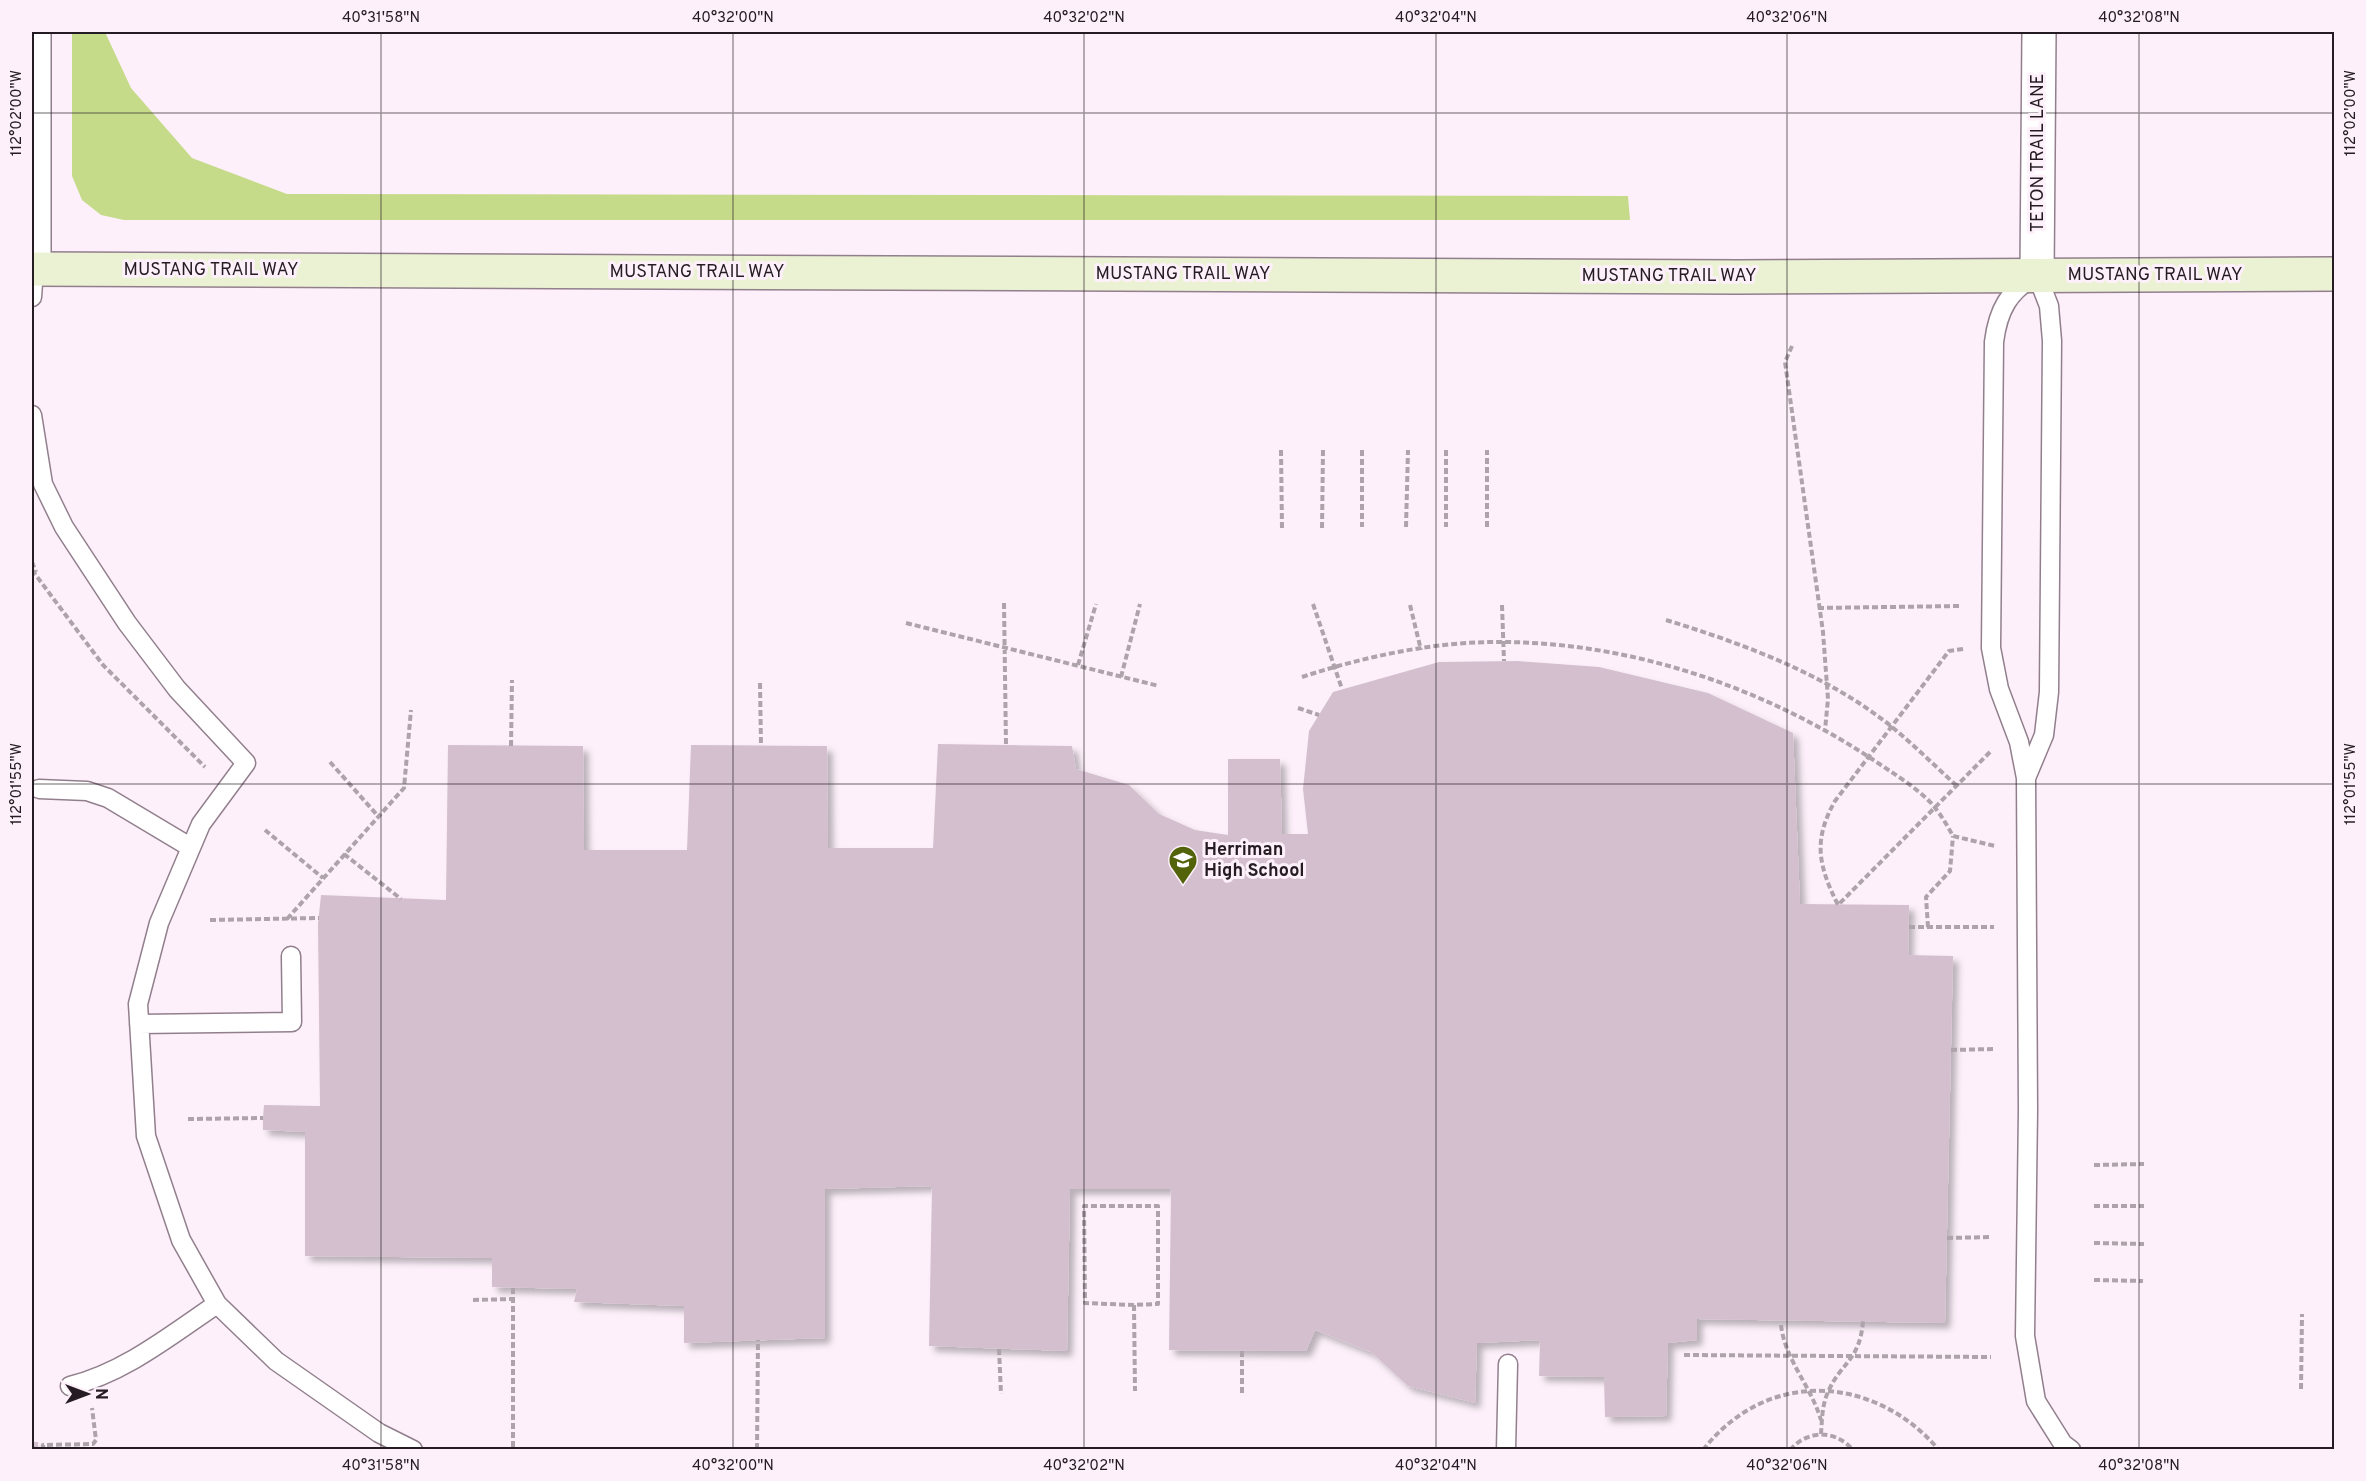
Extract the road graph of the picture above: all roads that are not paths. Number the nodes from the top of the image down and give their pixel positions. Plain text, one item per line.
1 (34, 32) edge
2 (2039, 32) edge
3 (2334, 274) edge
4 (2037, 275) junction
5 (32, 278) edge
6 (32, 415) edge
7 (2026, 778) junction
8 (39, 789) dead end
9 (190, 847) junction
10 (291, 956) dead end
11 (139, 1024) junction
12 (217, 1304) junction
13 (1508, 1364) dead end
14 (70, 1386) dead end
15 (413, 1449) edge
16 (1506, 1449) edge
17 (2071, 1449) edge

1 - 5 street
2 - 4 street, TETON TRAIL LANE
3 - 4 main road, MUSTANG TRAIL WAY
4 - 5 main road, MUSTANG TRAIL WAY
4 - 7 lane
4 - 7 lane
6 - 9 lane
7 - 17 lane
8 - 9 lane
9 - 11 lane
10 - 11 lane
11 - 12 lane
12 - 14 lane
12 - 15 lane
13 - 16 lane

